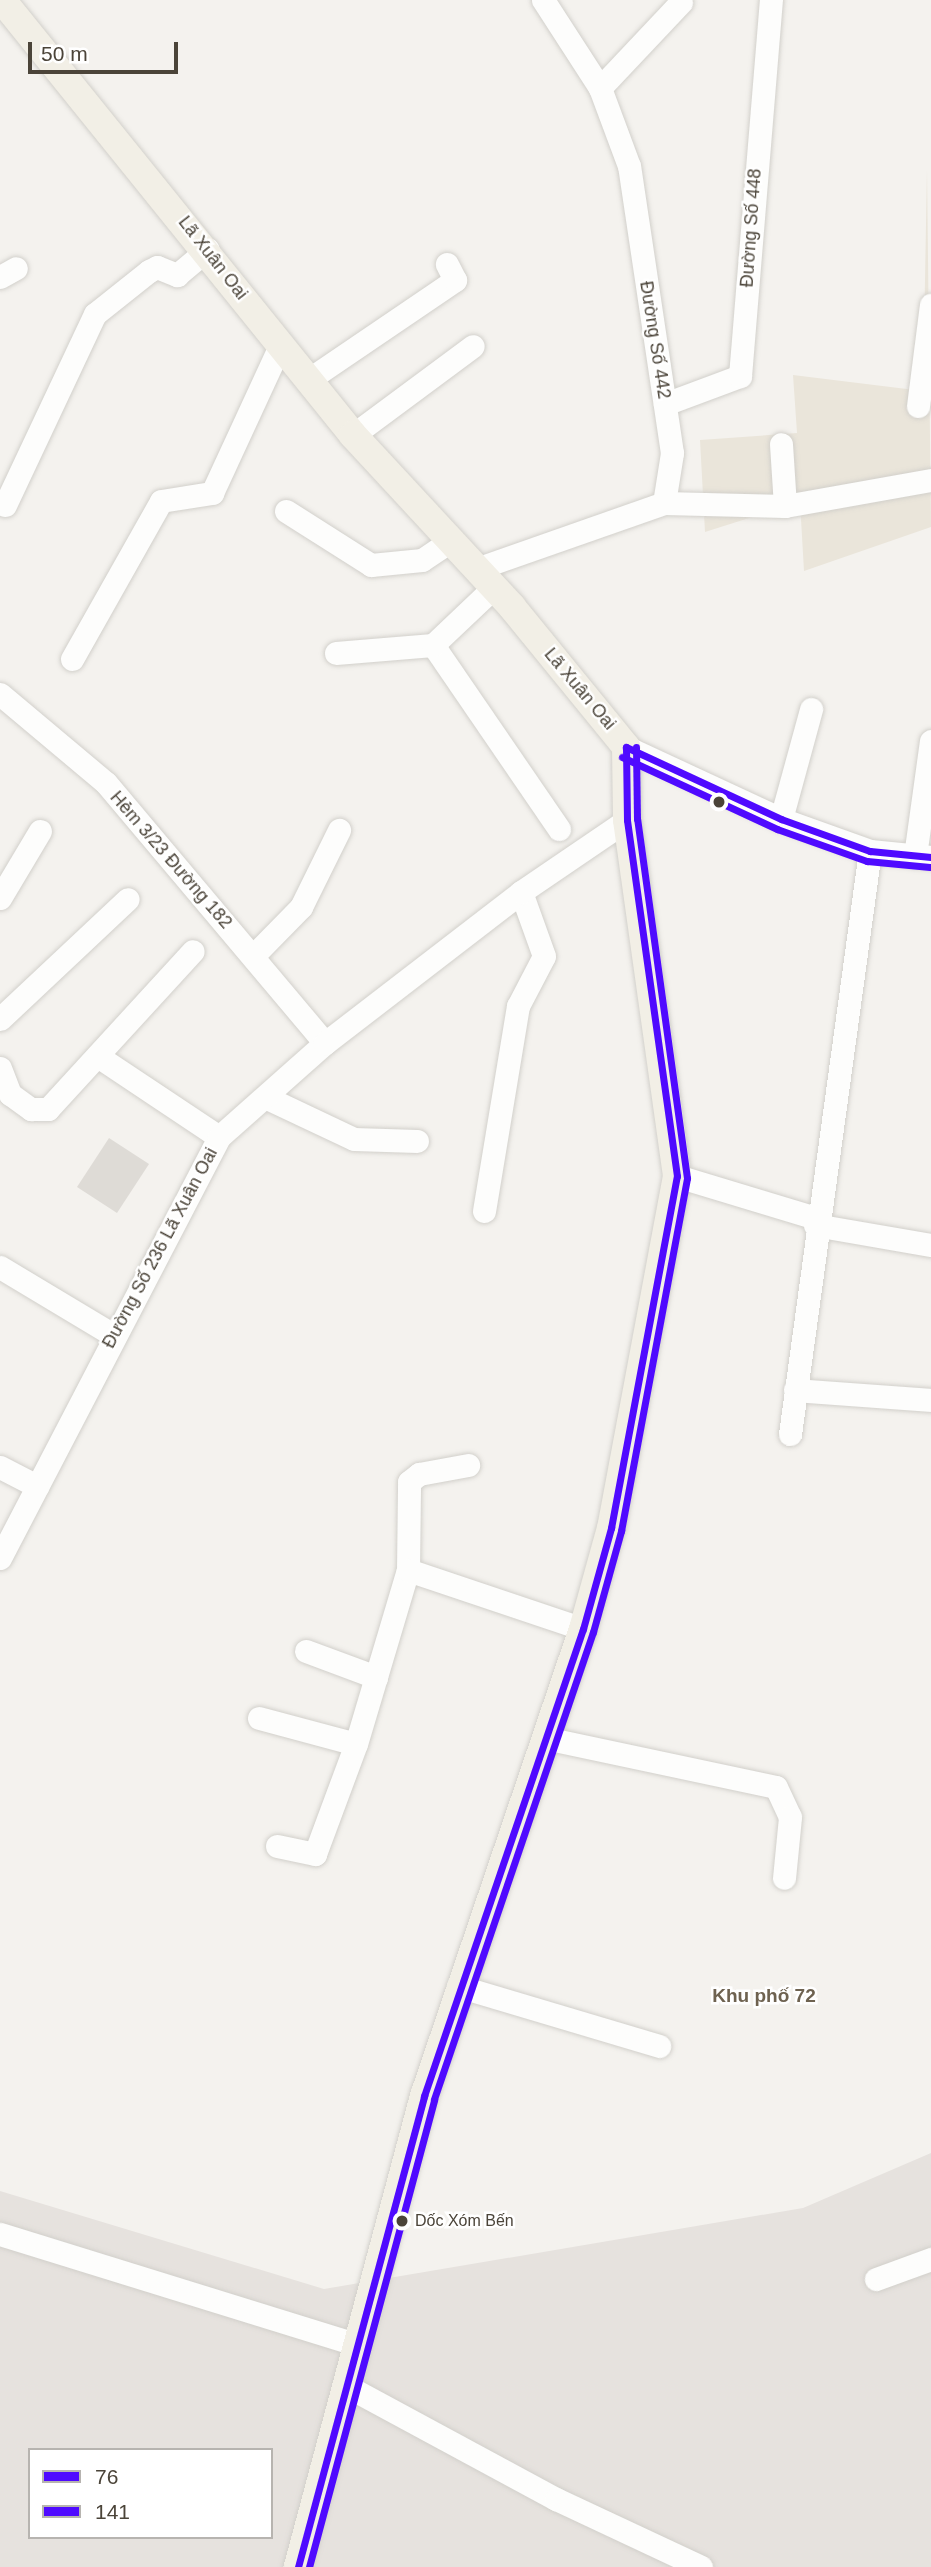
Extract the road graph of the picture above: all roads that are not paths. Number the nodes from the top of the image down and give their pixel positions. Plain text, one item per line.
1 (543, 0) edge
2 (771, 0) edge
3 (2, 2) edge
4 (681, 2) dead end
5 (600, 88) junction
6 (208, 250) junction
7 (447, 264) dead end
8 (931, 305) edge
9 (281, 346) junction
10 (474, 346) dead end
11 (309, 380) junction
12 (665, 404) junction
13 (918, 406) dead end
14 (353, 435) junction
15 (781, 444) dead end
16 (931, 480) edge
17 (664, 503) junction
18 (5, 505) dead end
19 (785, 506) junction
20 (286, 511) dead end
21 (449, 542) junction
22 (484, 578) junction
23 (433, 645) junction
24 (336, 653) dead end
25 (72, 659) dead end
26 (0, 694) edge
27 (811, 709) dead end
28 (931, 741) edge
29 (626, 747) junction
30 (782, 819) junction
31 (628, 820) junction
32 (559, 829) dead end
33 (339, 830) dead end
34 (40, 831) dead end
35 (870, 850) junction
36 (923, 857) edge
37 (521, 892) junction
38 (0, 898) edge
39 (128, 899) dead end
40 (193, 951) dead end
41 (253, 956) junction
42 (0, 1019) edge
43 (325, 1043) junction
44 (99, 1057) junction
45 (0, 1068) edge
46 (265, 1097) junction
47 (219, 1137) junction
48 (417, 1140) dead end
49 (677, 1176) junction
50 (484, 1211) dead end
51 (815, 1222) junction
52 (931, 1245) edge
53 (0, 1266) edge
54 (113, 1335) junction
55 (795, 1390) junction
56 (931, 1400) edge
57 (790, 1434) dead end
58 (468, 1465) dead end
59 (0, 1467) edge
60 (37, 1486) junction
61 (0, 1558) edge
62 (408, 1570) junction
63 (583, 1629) junction
64 (306, 1651) dead end
65 (376, 1677) junction
66 (259, 1718) dead end
67 (545, 1738) junction
68 (356, 1744) junction
69 (277, 1846) dead end
70 (784, 1878) dead end
71 (458, 1986) junction
72 (659, 2046) dead end
73 (0, 2234) edge
74 (931, 2259) edge
75 (876, 2279) dead end
76 (356, 2344) junction
77 (345, 2385) junction
78 (298, 2567) edge
79 (701, 2567) edge

1 - 5 street, Đường Số 442
2 - 12 street, Đường Số 448
3 - 6 main road, Lã Xuân Oai
4 - 5 street
5 - 12 street, Đường Số 442
6 - 9 main road, Lã Xuân Oai
6 - 18 street
7 - 11 street
8 - 13 street
9 - 11 main road, Lã Xuân Oai
9 - 25 street
10 - 14 street
11 - 14 main road, Lã Xuân Oai
12 - 17 street, Đường Số 442
14 - 21 main road, Lã Xuân Oai
15 - 19 street
16 - 19 street
17 - 19 street
17 - 22 street
20 - 21 street
21 - 22 main road, Lã Xuân Oai
22 - 23 street
22 - 29 main road, Lã Xuân Oai
23 - 24 street
23 - 32 street
26 - 41 street, Hẻm 3/23 Đường 182
27 - 30 street
28 - 36 street
29 - 30 street
29 - 31 main road, Lã Xuân Oai
30 - 35 street
31 - 37 street, Đường Số 236 Lã Xuân Oai
31 - 49 main road, Lã Xuân Oai
33 - 41 street
34 - 38 street
35 - 36 street
35 - 51 street
37 - 43 street, Đường Số 236 Lã Xuân Oai
37 - 50 street
39 - 42 street
40 - 44 street
41 - 43 street, Hẻm 3/23 Đường 182
43 - 46 street, Đường Số 236 Lã Xuân Oai
44 - 45 street
44 - 47 street
46 - 47 street, Đường Số 236 Lã Xuân Oai
46 - 48 street
47 - 54 street, Đường Số 236 Lã Xuân Oai
49 - 51 street
49 - 63 main road, Lã Xuân Oai
51 - 52 street
51 - 55 street
53 - 54 street
54 - 60 street, Đường Số 236 Lã Xuân Oai
55 - 56 street
55 - 57 street
58 - 62 street
59 - 60 street
60 - 61 street, Đường Số 236 Lã Xuân Oai
62 - 63 street
62 - 65 street
63 - 67 main road, Lã Xuân Oai
64 - 65 street
65 - 68 street
66 - 68 street
67 - 70 street
67 - 71 main road, Lã Xuân Oai
68 - 69 street
71 - 72 street
71 - 76 main road, Lã Xuân Oai
73 - 76 street
74 - 75 street
76 - 77 main road, Lã Xuân Oai
77 - 78 main road, Lã Xuân Oai
77 - 79 street

